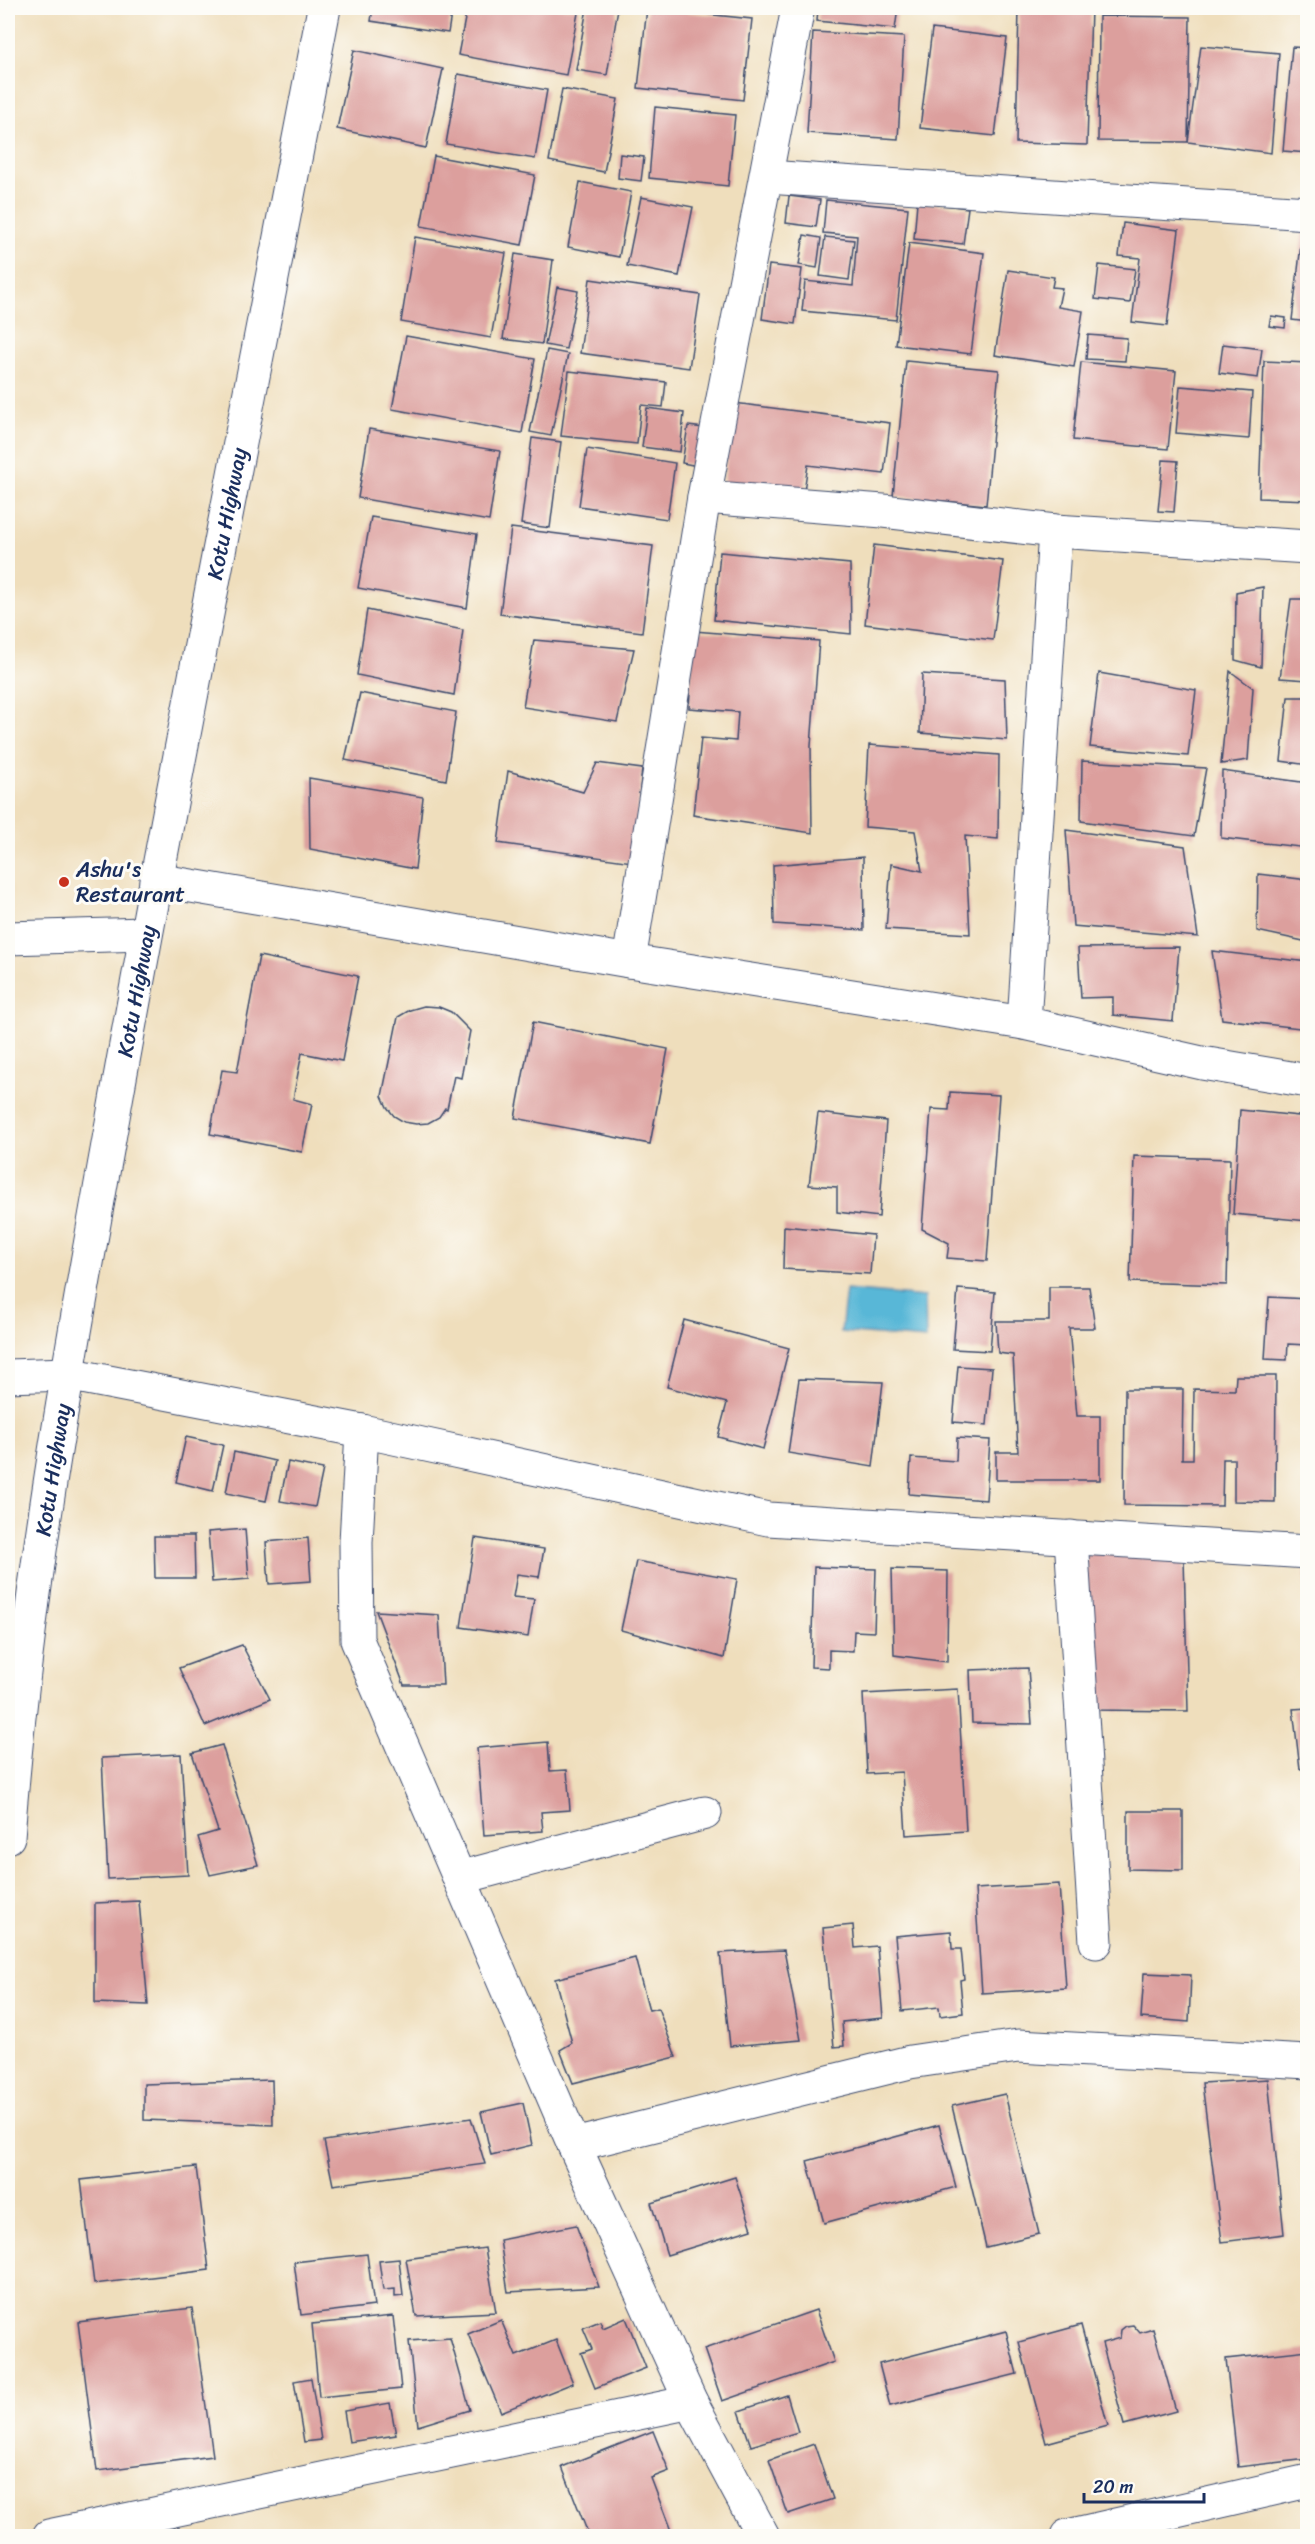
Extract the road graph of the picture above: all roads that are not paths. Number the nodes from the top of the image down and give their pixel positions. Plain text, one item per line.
1 (324, 8) edge
2 (798, 8) edge
3 (767, 177) junction
4 (1308, 213) edge
5 (704, 497) junction
6 (1055, 531) junction
7 (1308, 547) edge
8 (156, 880) junction
9 (145, 934) junction
10 (8, 938) edge
11 (629, 961) junction
12 (1024, 1023) junction
13 (1308, 1081) edge
14 (67, 1374) junction
15 (8, 1376) edge
16 (362, 1431) junction
17 (1071, 1537) junction
18 (1308, 1552) edge
19 (20, 1613) edge
20 (705, 1813) dead end
21 (8, 1837) edge
22 (459, 1878) junction
23 (1096, 1942) dead end
24 (1308, 2062) edge
25 (574, 2145) junction
26 (691, 2402) junction
27 (1308, 2481) edge
28 (49, 2536) edge
29 (763, 2536) edge
30 (1067, 2536) edge

1 - 8 street, Kotu Highway
2 - 3 street
3 - 4 street
3 - 5 street
5 - 6 street
5 - 11 street
6 - 7 street
6 - 12 street
8 - 9 street, Kotu Highway
8 - 11 street
9 - 10 street
9 - 14 street, Kotu Highway
11 - 12 street
12 - 13 street
14 - 15 street
14 - 16 street
14 - 19 street, Kotu Highway
16 - 17 street
16 - 22 street
17 - 18 street
17 - 23 street
19 - 21 street, Kotu Highway
20 - 22 street
22 - 25 street
24 - 25 street
25 - 26 street
26 - 28 street
26 - 29 street
27 - 30 street

